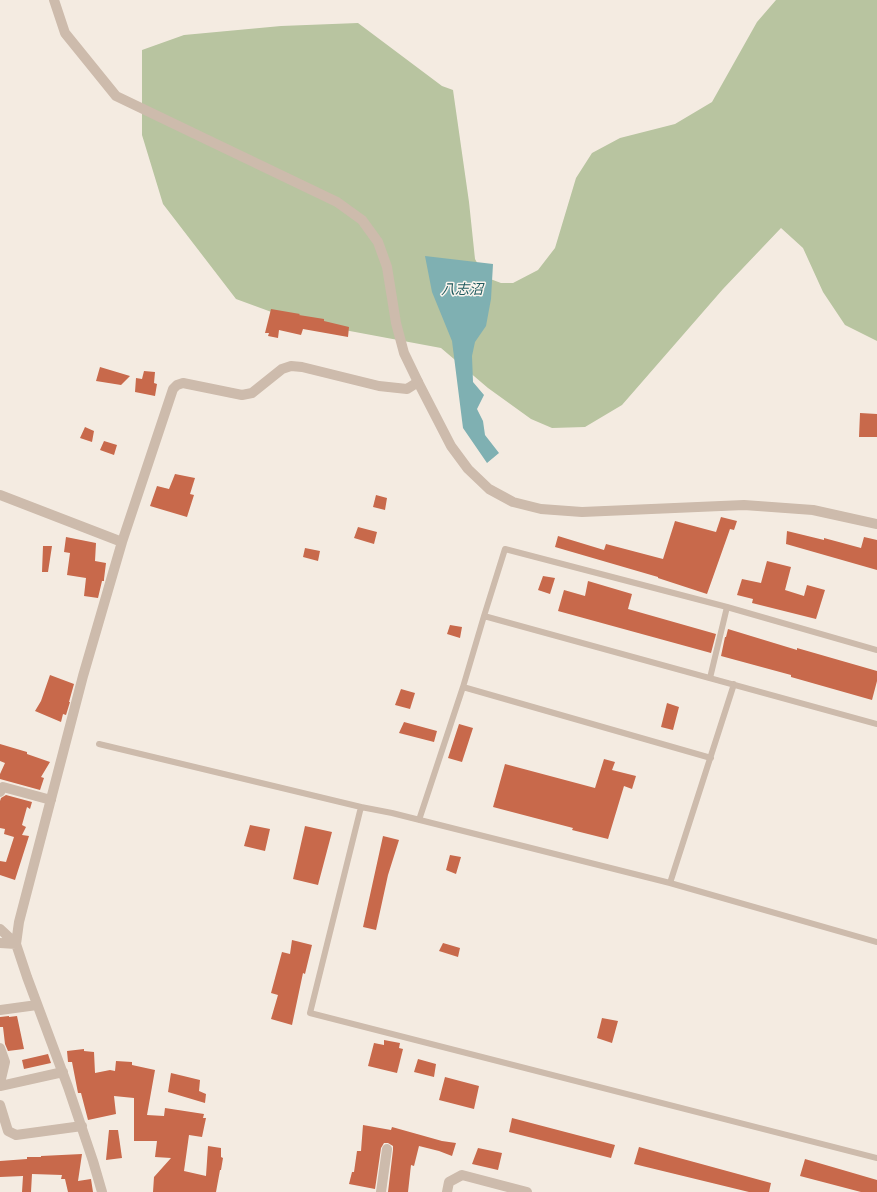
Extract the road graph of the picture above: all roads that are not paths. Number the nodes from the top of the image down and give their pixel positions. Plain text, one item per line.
1 (54, 0) edge
2 (418, 382) junction
3 (0, 495) edge
4 (877, 524) edge
5 (122, 542) junction
6 (727, 607) junction
7 (484, 616) junction
8 (877, 650) edge
9 (710, 678) junction
10 (734, 684) junction
11 (463, 687) junction
12 (877, 724) edge
13 (99, 744) dead end
14 (711, 758) junction
15 (0, 792) edge
16 (51, 800) junction
17 (361, 807) junction
18 (419, 820) junction
19 (670, 882) junction
20 (0, 929) edge
21 (877, 942) edge
22 (0, 943) edge
23 (16, 944) junction
24 (37, 1005) junction
25 (0, 1010) edge
26 (0, 1048) edge
27 (63, 1072) junction
28 (0, 1084) edge
29 (0, 1105) edge
30 (82, 1126) junction
31 (387, 1149) dead end
32 (877, 1158) edge
33 (102, 1192) edge
34 (381, 1192) edge
35 (447, 1192) edge
36 (527, 1192) edge

1 - 2 street
2 - 4 street
2 - 5 street
3 - 5 street
5 - 16 street
6 - 7 lane
6 - 8 lane
6 - 9 lane
7 - 9 lane
7 - 11 lane
9 - 10 lane
10 - 12 lane
10 - 14 lane
11 - 14 lane
11 - 18 lane
13 - 17 lane
14 - 19 lane
15 - 16 street
16 - 23 street
17 - 18 lane
17 - 32 lane
18 - 19 lane
19 - 21 lane
20 - 23 street
22 - 23 street
23 - 24 street
24 - 25 street
24 - 27 street
26 - 28 street
27 - 28 street
27 - 30 street
29 - 30 street
30 - 33 street
31 - 34 street
35 - 36 street

